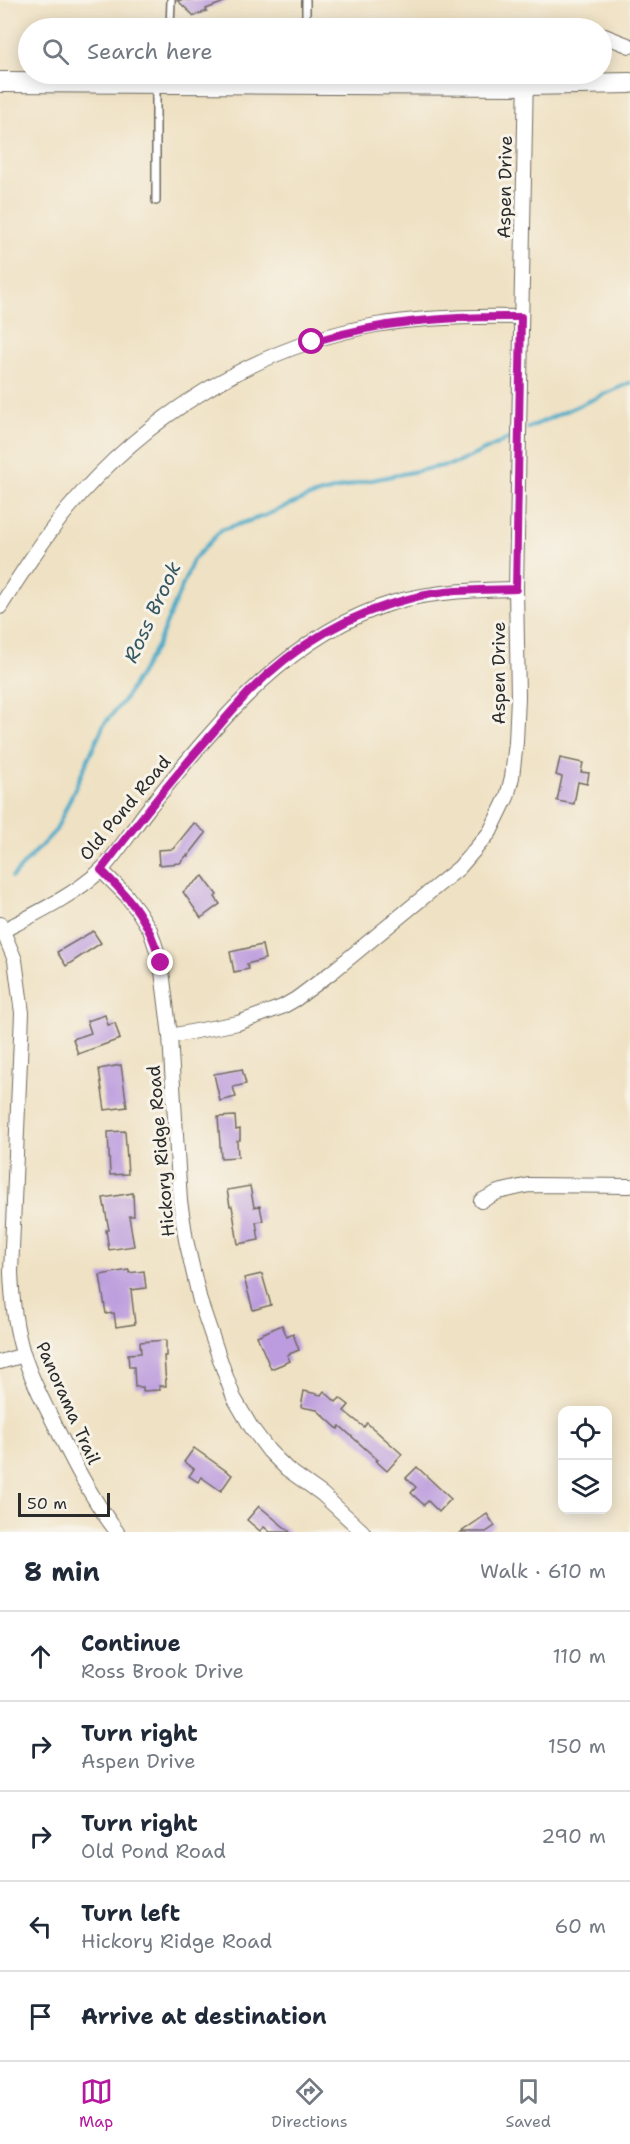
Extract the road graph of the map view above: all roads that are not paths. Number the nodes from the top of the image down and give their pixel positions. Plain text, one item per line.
1 (171, 0) edge
2 (306, 0) edge
3 (170, 18) edge
4 (306, 18) edge
5 (612, 39) edge
6 (630, 46) edge
7 (0, 82) edge
8 (18, 82) edge
9 (612, 82) edge
10 (630, 83) edge
11 (165, 84) edge
12 (525, 84) edge
13 (156, 201) dead end
14 (521, 317) junction
15 (516, 589) junction
16 (0, 607) edge
17 (101, 870) junction
18 (2, 926) edge
19 (170, 1036) junction
20 (630, 1186) edge
21 (481, 1202) dead end
22 (24, 1354) junction
23 (0, 1362) edge
24 (117, 1532) edge
25 (363, 1532) edge

1 - 3 lane
2 - 4 lane
5 - 6 street
7 - 8 main road
9 - 10 main road
11 - 13 lane
12 - 14 street, Aspen Drive
14 - 15 street, Aspen Drive
14 - 16 street
15 - 17 street, Old Pond Road
15 - 19 street, Aspen Drive
17 - 18 street, Old Pond Road
17 - 19 street, Hickory Ridge Road
18 - 22 street, Panorama Trail
19 - 25 street, Hickory Ridge Road
20 - 21 street
22 - 23 street
22 - 24 street, Panorama Trail

